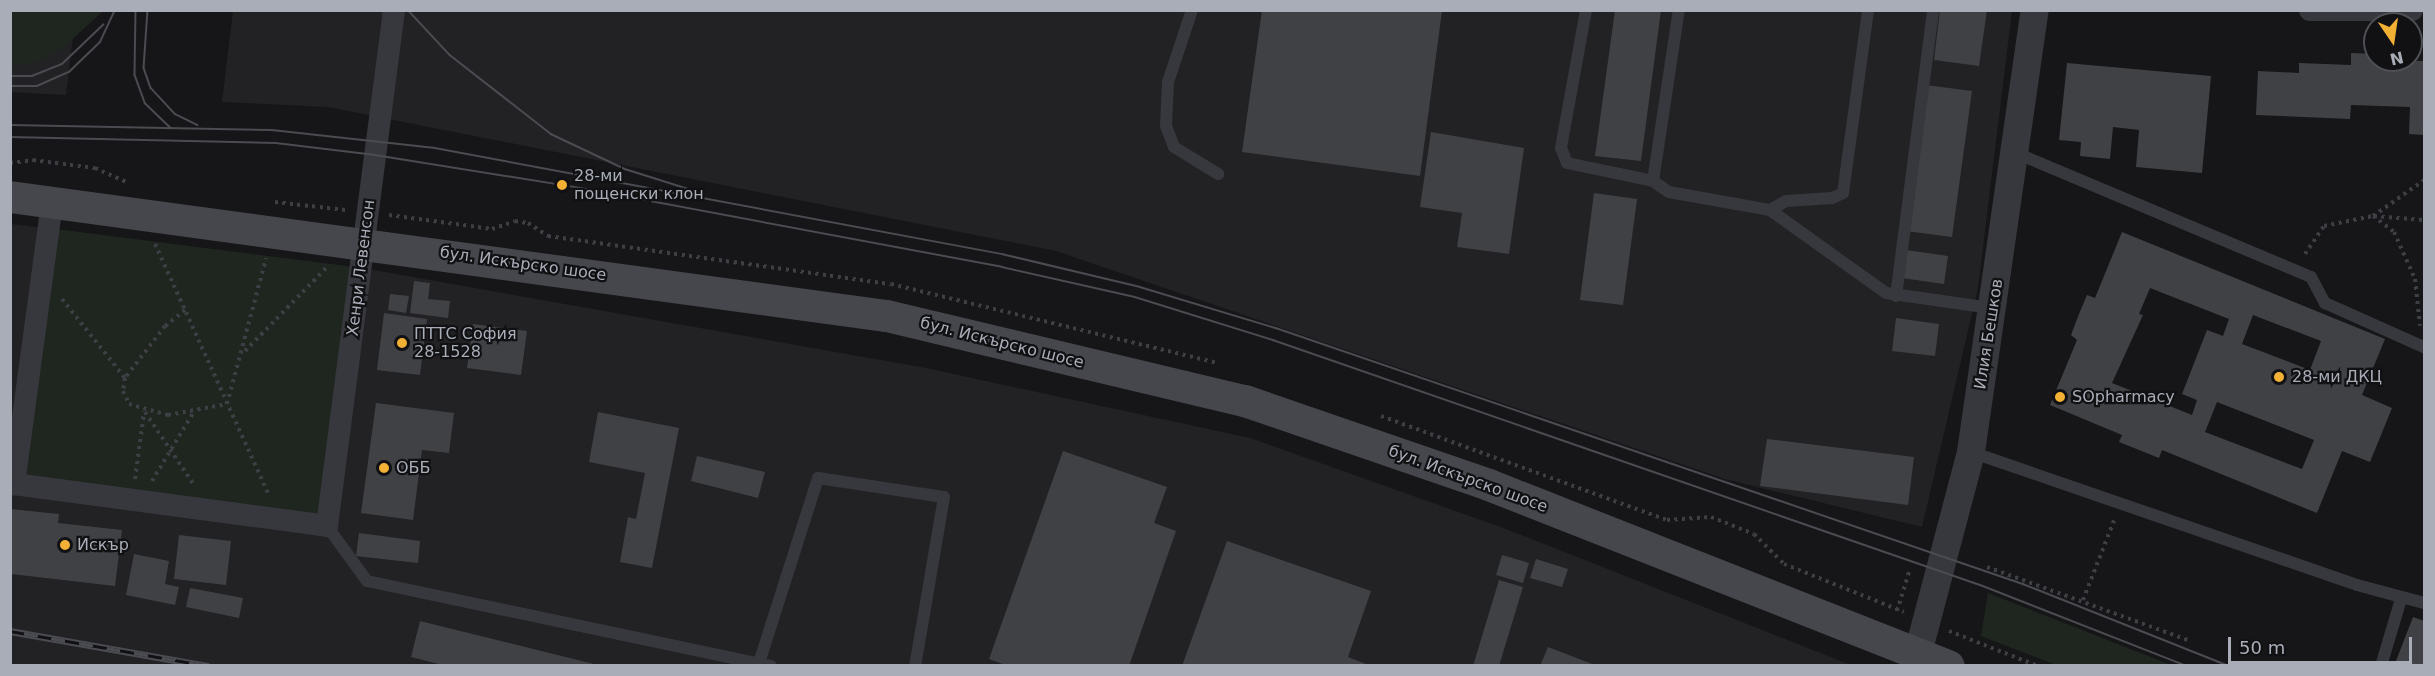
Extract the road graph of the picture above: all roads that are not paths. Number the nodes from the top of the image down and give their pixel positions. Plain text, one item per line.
1 (394, 10) edge
2 (1192, 10) edge
3 (1586, 10) edge
4 (1679, 10) edge
5 (1868, 10) edge
6 (1933, 10) edge
7 (2035, 10) edge
8 (2310, 10) edge
9 (2412, 10) edge
10 (2384, 11) edge
11 (2016, 153) junction
12 (1218, 174) dead end
13 (1653, 181) junction
14 (10, 197) edge
15 (52, 203) junction
16 (1770, 210) junction
17 (367, 228) junction
18 (1896, 296) junction
19 (1993, 309) junction
20 (2422, 346) edge
21 (1971, 452) junction
22 (327, 526) junction
23 (2401, 599) junction
24 (2424, 603) edge
25 (1918, 653) junction
26 (765, 664) edge
27 (915, 666) edge
28 (1949, 666) edge
29 (2381, 666) edge

1 - 17 street, Хенри Левенсон
2 - 12 lane
3 - 13 lane
4 - 13 lane
5 - 16 lane
6 - 18 lane
7 - 11 street, Илия Бешков
8 - 10 street
9 - 10 street
11 - 19 street, Илия Бешков
11 - 20 lane
13 - 16 lane
14 - 15 main road, бул. Искърско шосе
15 - 17 main road, бул. Искърско шосе
15 - 22 street
16 - 18 lane
17 - 22 street, Хенри Левенсон
17 - 25 main road, бул. Искърско шосе
18 - 19 lane
19 - 21 street, Илия Бешков
21 - 23 lane
21 - 25 street, Илия Бешков
22 - 26 lane
23 - 24 lane
23 - 29 lane
25 - 28 main road, бул. Искърско шосе
26 - 27 lane

